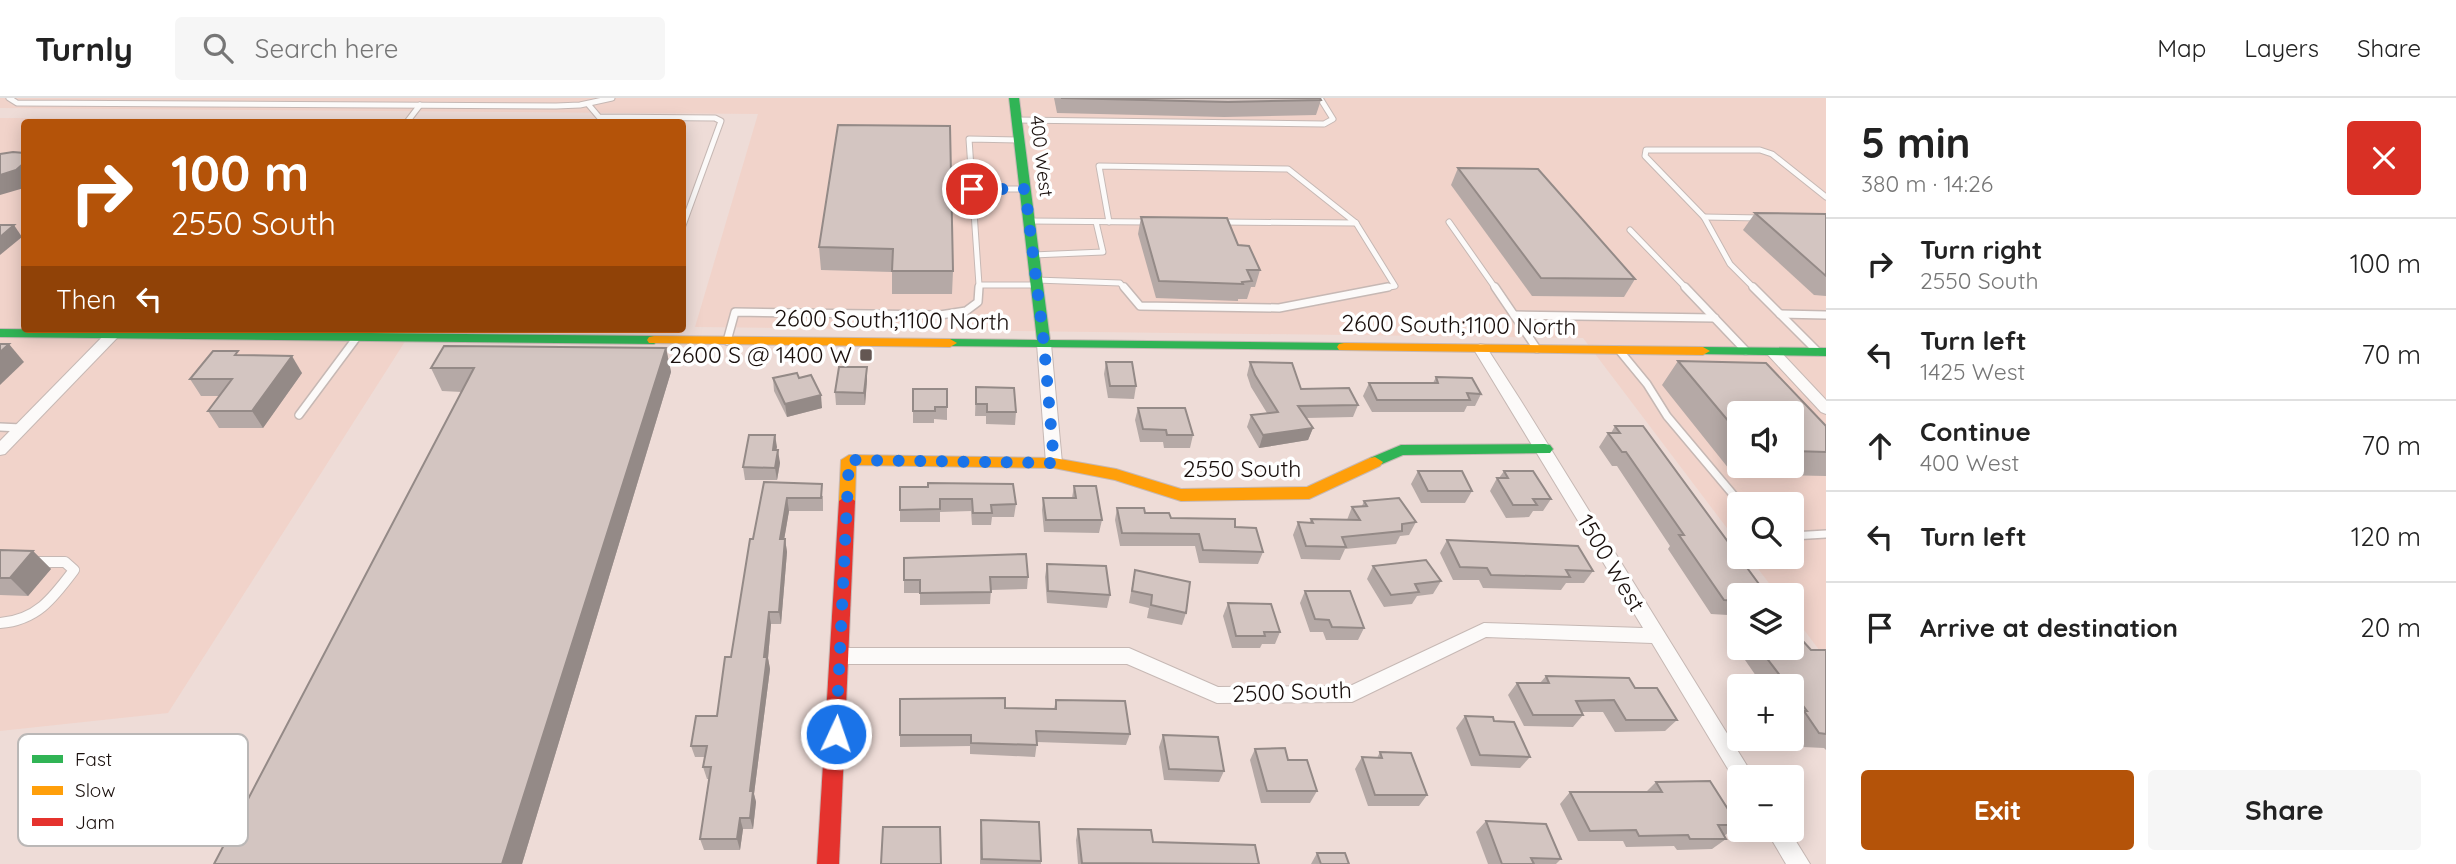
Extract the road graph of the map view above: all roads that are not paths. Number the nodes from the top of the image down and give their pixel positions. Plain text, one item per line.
1 (9, 98) edge
2 (97, 98) edge
3 (612, 98) edge
4 (1014, 98) edge
5 (1320, 98) edge
6 (88, 102) junction
7 (588, 104) junction
8 (420, 105) junction
9 (409, 119) edge
10 (597, 119) edge
11 (686, 119) edge
12 (1016, 120) junction
13 (1019, 140) junction
14 (972, 189) junction
15 (1025, 189) junction
16 (1826, 197) edge
17 (686, 217) edge
18 (1704, 217) junction
19 (1772, 218) edge
20 (1029, 221) junction
21 (1096, 222) junction
22 (1109, 222) junction
23 (1150, 222) edge
24 (1205, 222) edge
25 (1449, 222) dead end
26 (1356, 223) junction
27 (1630, 230) dead end
28 (1033, 255) junction
29 (1036, 283) junction
30 (979, 285) junction
31 (1780, 314) junction
32 (1514, 315) junction
33 (1826, 315) edge
34 (1715, 318) junction
35 (0, 333) edge
36 (113, 334) junction
37 (357, 337) junction
38 (727, 341) junction
39 (1044, 344) junction
40 (1480, 348) junction
41 (1537, 349) junction
42 (1619, 350) junction
43 (1746, 351) junction
44 (1773, 352) junction
45 (1822, 352) edge
46 (1826, 409) edge
47 (299, 415) dead end
48 (0, 427) edge
49 (21, 428) junction
50 (1545, 449) junction
51 (0, 450) edge
52 (1054, 463) junction
53 (1731, 492) edge
54 (1826, 534) edge
55 (1804, 535) edge
56 (26, 562) edge
57 (0, 623) edge
58 (1655, 636) junction
59 (841, 656) junction
60 (1736, 765) edge
61 (1785, 842) edge
62 (828, 864) edge
63 (1799, 864) edge

1 - 6 lane
2 - 6 lane
3 - 7 lane
4 - 12 main road, 400 West
5 - 12 lane
6 - 8 lane
7 - 8 lane
7 - 10 lane
8 - 9 lane
11 - 17 lane
12 - 13 main road, 400 West
13 - 14 lane
13 - 15 main road, 400 West
14 - 15 lane
14 - 30 lane
15 - 20 main road, 400 West
16 - 18 lane
18 - 19 lane
18 - 31 lane
20 - 21 lane
20 - 28 main road, 400 West
21 - 22 lane
21 - 28 lane
22 - 23 lane
22 - 26 lane
24 - 26 lane
25 - 32 lane
26 - 29 lane
27 - 34 lane
28 - 29 main road, 400 West
29 - 30 lane
29 - 39 main road, 400 West
30 - 38 lane
31 - 33 lane
31 - 45 lane
32 - 34 lane
32 - 41 lane
34 - 43 lane
35 - 36 main road, 2600 South;1100 North
36 - 37 main road, 2600 South;1100 North
36 - 49 street
37 - 38 main road, 2600 South;1100 North
37 - 47 lane
38 - 39 main road, 2600 South;1100 North
39 - 40 main road, 2600 South;1100 North
39 - 52 street
40 - 41 main road, 2600 South;1100 North
40 - 50 street, 1500 West
41 - 42 main road, 2600 South;1100 North
42 - 43 main road, 2600 South;1100 North
42 - 53 lane
43 - 44 main road, 2600 South;1100 North
44 - 45 main road, 2600 South;1100 North
44 - 46 street
48 - 49 lane
49 - 51 street
50 - 52 main road, 2550 South
50 - 58 street, 1500 West
52 - 59 main road, 2550 South
54 - 55 lane
56 - 57 lane
58 - 59 street, 2500 South
58 - 60 street, 1500 West
59 - 62 main road
61 - 63 street

